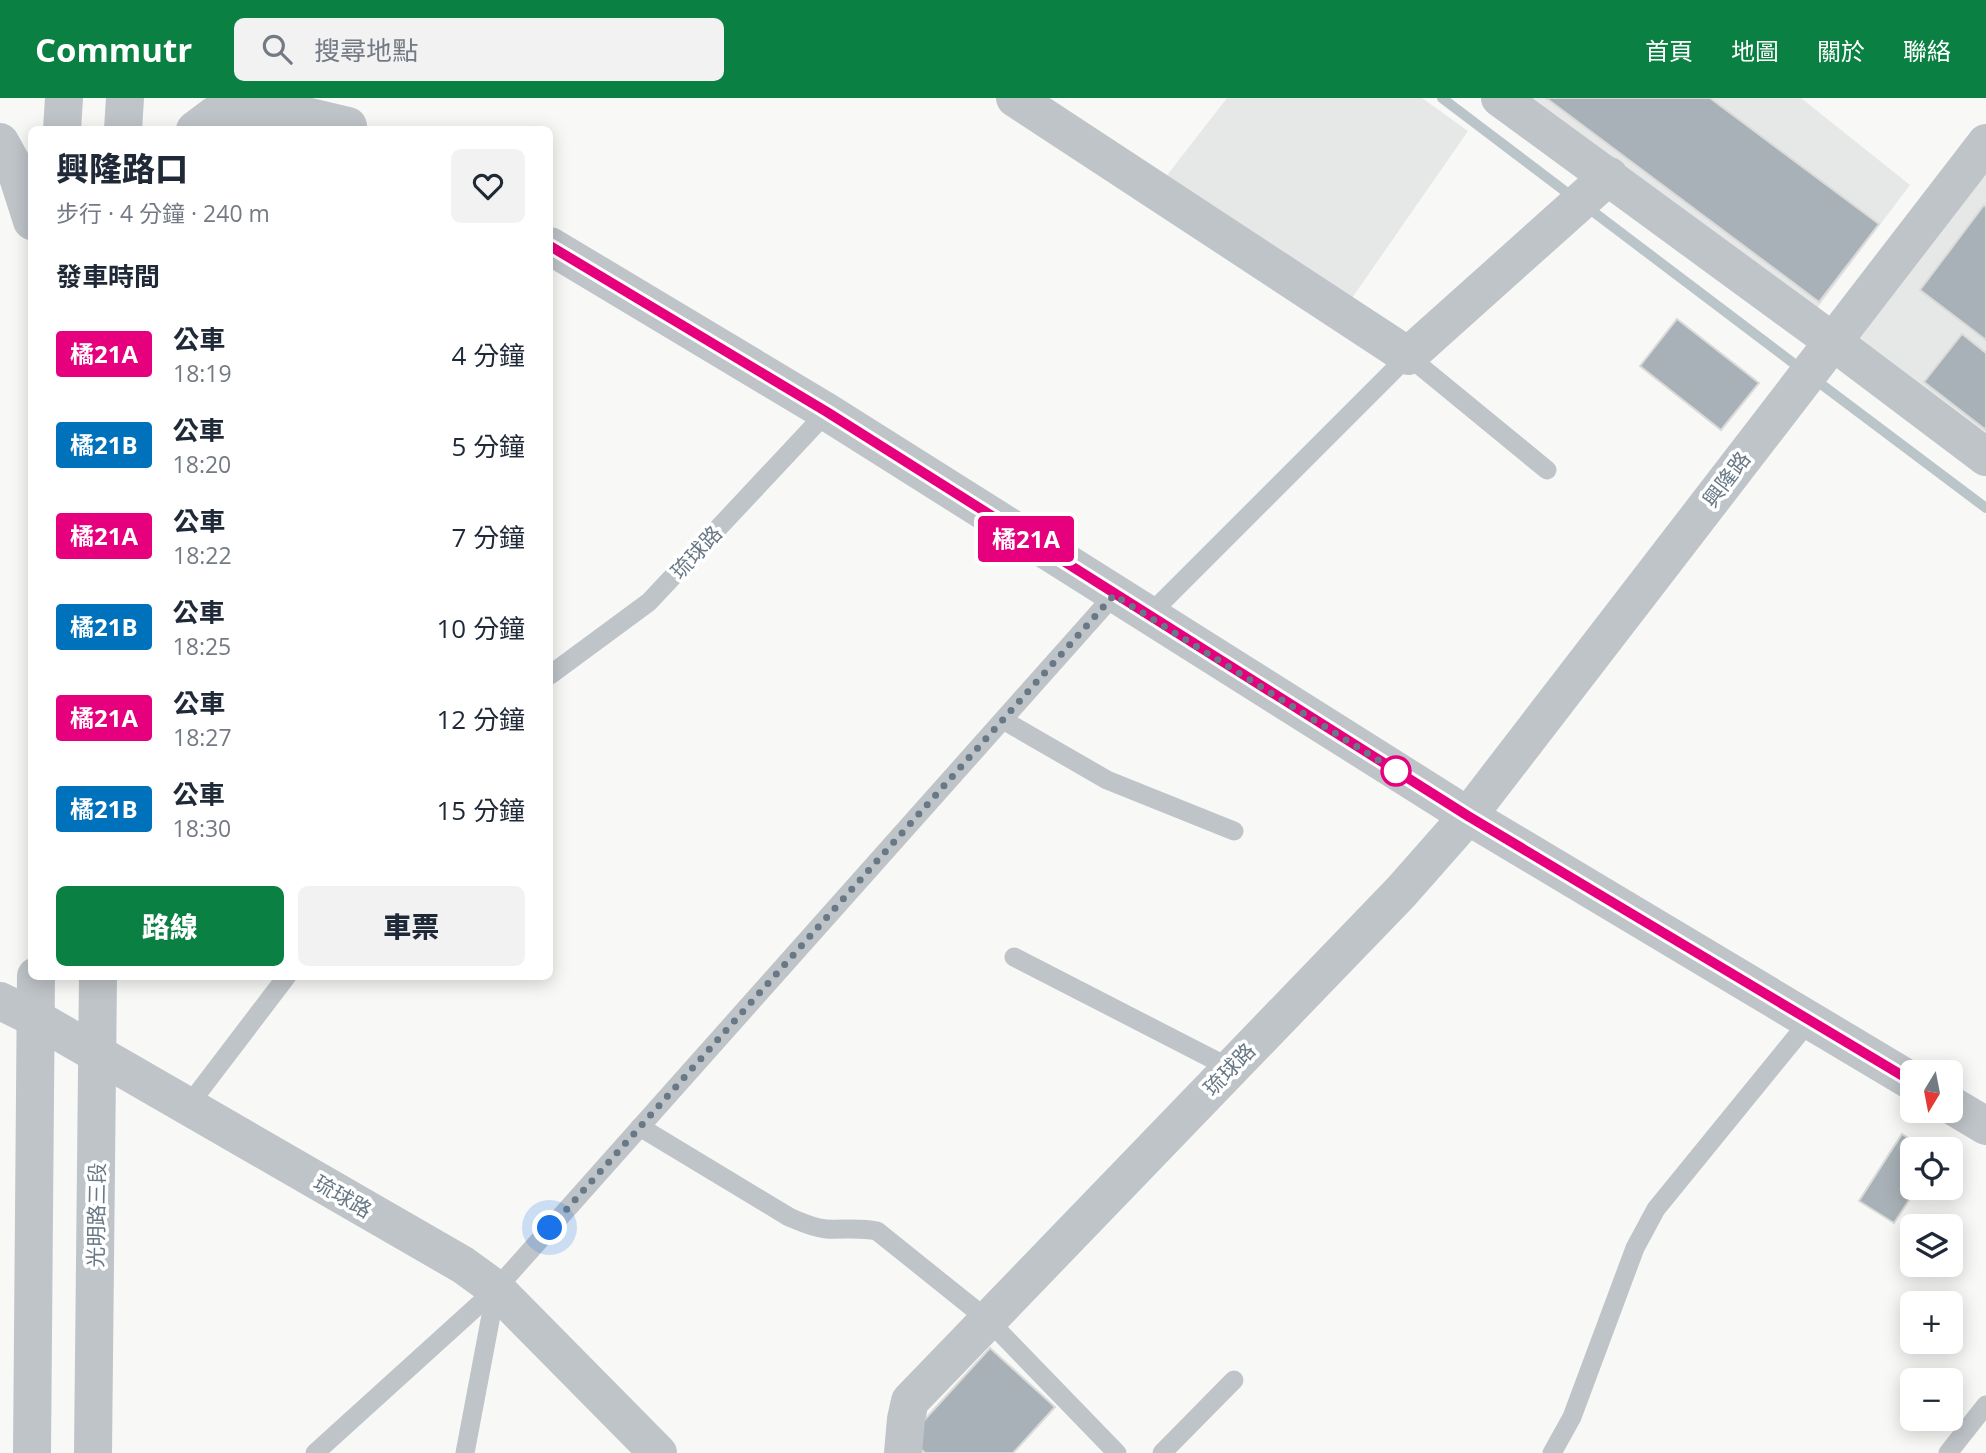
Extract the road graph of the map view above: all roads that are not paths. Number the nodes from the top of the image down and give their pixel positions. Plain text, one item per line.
1 (64, 98) edge
2 (125, 98) edge
3 (303, 98) edge
4 (1015, 98) edge
5 (1500, 98) edge
6 (62, 126) edge
7 (123, 126) edge
8 (200, 126) edge
9 (348, 126) edge
10 (350, 126) edge
11 (0, 142) edge
12 (1986, 143) edge
13 (1590, 193) junction
14 (28, 208) edge
15 (553, 248) edge
16 (1408, 356) junction
17 (1815, 362) junction
18 (827, 412) junction
19 (1986, 457) edge
20 (1547, 470) dead end
21 (1114, 595) junction
22 (1148, 616) junction
23 (553, 673) edge
24 (1003, 720) junction
25 (1468, 816) junction
26 (1234, 831) dead end
27 (1014, 957) dead end
28 (36, 980) edge
29 (98, 980) edge
30 (284, 980) edge
31 (0, 1001) edge
32 (35, 1018) junction
33 (1810, 1020) junction
34 (97, 1053) junction
35 (1230, 1068) junction
36 (1900, 1074) edge
37 (188, 1106) junction
38 (1964, 1113) edge
39 (1986, 1126) edge
40 (640, 1127) junction
41 (496, 1289) junction
42 (988, 1320) junction
43 (1234, 1380) dead end
44 (1986, 1405) edge
45 (32, 1453) edge
46 (93, 1453) edge
47 (315, 1453) edge
48 (465, 1453) edge
49 (658, 1453) edge
50 (903, 1453) edge
51 (1116, 1453) edge
52 (1162, 1453) edge
53 (1552, 1453) edge
54 (1948, 1453) edge

1 - 6 street
2 - 7 street
3 - 10 street
4 - 16 street
5 - 13 street
8 - 9 street
11 - 14 street
12 - 17 street, 興隆路
13 - 16 street
13 - 17 street
15 - 18 street
16 - 20 lane
16 - 22 lane
17 - 19 street
17 - 25 street, 興隆路
18 - 21 street
18 - 23 lane, 琉球路
21 - 22 street
21 - 24 lane
22 - 25 street
24 - 26 lane
24 - 40 lane
25 - 33 street
25 - 35 street, 琉球路
27 - 35 lane
28 - 32 street
29 - 34 street, 光明路三段
30 - 37 lane
31 - 32 street, 琉球路
32 - 34 street, 琉球路
32 - 45 street
33 - 36 street
33 - 53 lane
34 - 37 street, 琉球路
34 - 46 street, 光明路三段
35 - 42 street, 琉球路
37 - 41 street, 琉球路
38 - 39 street
40 - 41 lane
40 - 42 lane
41 - 47 lane
41 - 48 lane
41 - 49 street, 琉球路
42 - 50 street, 琉球路
42 - 51 lane
43 - 52 lane
44 - 54 lane

